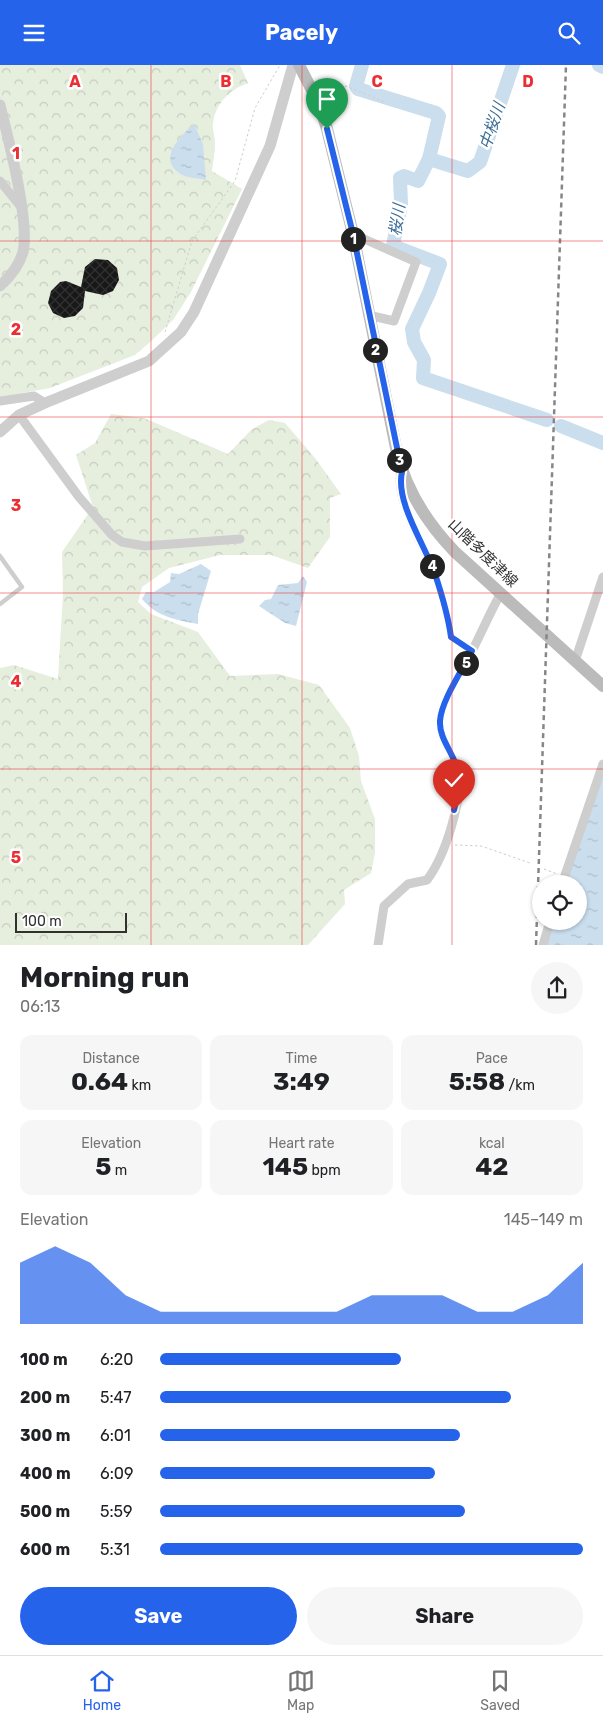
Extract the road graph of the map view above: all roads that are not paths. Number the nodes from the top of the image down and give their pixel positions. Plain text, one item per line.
1 (293, 65) edge
2 (300, 65) edge
3 (0, 105) edge
4 (0, 181) edge
5 (21, 207) junction
6 (353, 234) junction
7 (0, 286) edge
8 (368, 315) junction
9 (0, 401) edge
10 (45, 403) junction
11 (19, 415) junction
12 (0, 432) edge
13 (402, 472) junction
14 (240, 539) dead end
15 (0, 556) edge
16 (603, 577) edge
17 (501, 593) junction
18 (0, 604) edge
19 (472, 651) junction
20 (576, 661) junction
21 (603, 686) edge
22 (603, 764) edge
23 (566, 875) edge
24 (547, 930) edge
25 (378, 945) edge
26 (543, 945) edge

1 - 10 street
2 - 6 main road, 山階多度津線
3 - 5 street
4 - 5 street
5 - 7 street
6 - 8 main road, 山階多度津線
6 - 8 street
8 - 13 main road, 山階多度津線
9 - 10 street
10 - 11 street
11 - 12 street
11 - 14 street
13 - 17 main road, 山階多度津線
13 - 19 street
15 - 18 lane
16 - 20 street
17 - 19 street
17 - 20 main road, 山階多度津線
19 - 25 street
20 - 21 main road, 山階多度津線
22 - 23 street
24 - 26 street

